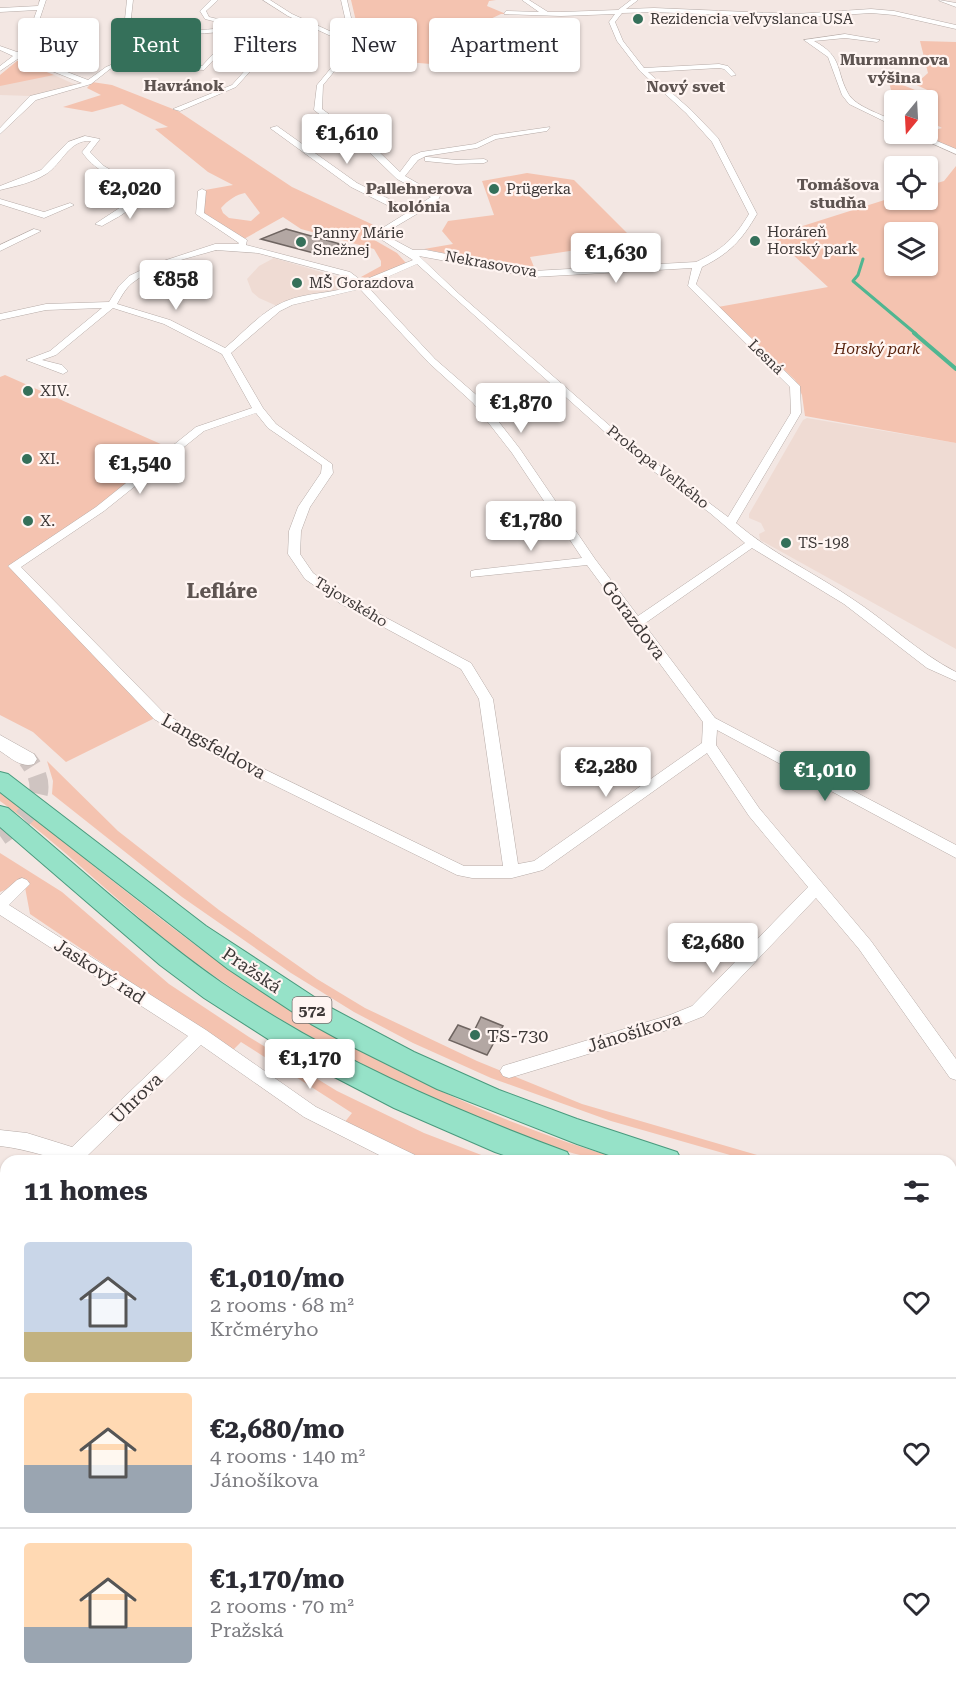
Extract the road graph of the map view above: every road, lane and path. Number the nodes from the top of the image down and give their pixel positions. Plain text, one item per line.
1 (43, 0) edge
2 (130, 0) edge
3 (215, 0) edge
4 (266, 0) edge
5 (344, 0) edge
6 (525, 0) edge
7 (635, 0) edge
8 (942, 0) edge
9 (734, 4) dead end
10 (956, 5) edge
11 (40, 8) junction
12 (0, 10) edge
13 (654, 10) junction
14 (620, 11) junction
15 (662, 12) dead end
16 (506, 13) dead end
17 (547, 14) junction
18 (734, 14) junction
19 (128, 18) edge
20 (213, 18) edge
21 (348, 18) edge
22 (956, 27) edge
23 (330, 33) edge
24 (877, 40) dead end
25 (0, 48) edge
26 (17, 55) junction
27 (213, 58) edge
28 (0, 69) edge
29 (642, 70) junction
30 (245, 72) edge
31 (331, 72) edge
32 (733, 75) dead end
33 (89, 83) junction
34 (177, 110) dead end
35 (884, 119) edge
36 (274, 128) dead end
37 (547, 129) dead end
38 (0, 134) edge
39 (938, 144) edge
40 (4, 145) dead end
41 (956, 152) edge
42 (415, 158) junction
43 (484, 161) dead end
44 (400, 177) junction
45 (0, 188) edge
46 (202, 190) dead end
47 (0, 201) edge
48 (70, 205) dead end
49 (411, 214) junction
50 (99, 224) dead end
51 (37, 231) dead end
52 (240, 247) junction
53 (0, 248) edge
54 (414, 257) junction
55 (698, 265) junction
56 (360, 284) junction
57 (112, 305) junction
58 (0, 317) edge
59 (226, 352) junction
60 (63, 371) dead end
61 (258, 410) junction
62 (730, 523) junction
63 (752, 543) junction
64 (590, 561) junction
65 (475, 574) dead end
66 (638, 622) junction
67 (956, 677) edge
68 (710, 721) junction
69 (0, 742) edge
70 (709, 746) junction
71 (27, 759) tunnel mouth
72 (0, 780) edge
73 (0, 814) edge
74 (956, 852) edge
75 (512, 872) junction
76 (22, 884) dead end
77 (816, 888) junction
78 (0, 905) edge
79 (200, 1035) junction
80 (509, 1071) dead end
81 (956, 1074) edge
82 (0, 1138) edge
83 (63, 1155) edge
84 (78, 1155) edge
85 (398, 1155) edge
86 (541, 1155) edge
87 (647, 1155) edge

1 - 11 street
2 - 19 street
3 - 20 street
4 - 23 street
5 - 21 street
6 - 17 street
7 - 14 street
8 - 10 street
9 - 18 street
11 - 12 street
11 - 26 street
13 - 14 street
13 - 15 street
13 - 18 street
14 - 17 street
14 - 29 street
16 - 17 street
18 - 22 street
24 - 35 street
25 - 26 street
26 - 28 street
26 - 33 street
27 - 33 street
29 - 32 street
29 - 55 street, Nekrasovova
30 - 34 street
31 - 44 street
33 - 38 street
36 - 49 street
37 - 42 street
38 - 40 street
39 - 41 street
42 - 43 street
42 - 44 street
44 - 49 street
45 - 50 street
46 - 52 street
47 - 48 street
49 - 54 street, Prokopa Veľkého
51 - 53 street
52 - 56 street, Gorazdova
52 - 57 street, Gorazdova
54 - 55 street, Nekrasovova
54 - 56 street
54 - 62 street, Prokopa Veľkého
55 - 62 street, Lesná
56 - 59 street
56 - 64 street, Gorazdova
57 - 58 street
57 - 59 street
57 - 60 street, Gorazdova
59 - 61 street, Tajovského
61 - 75 street, Tajovského
61 - 75 street, Langsfeldova
62 - 63 street, Prokopa Veľkého
63 - 66 street
63 - 67 street, Prokopa Veľkého
64 - 65 street
64 - 66 street, Gorazdova
66 - 68 street, Gorazdova
68 - 70 street
68 - 74 street
69 - 71 street
70 - 75 street, Langsfeldova
70 - 77 street
72 - 87 main road, Pražská / 572
73 - 86 main road, Pražská / 572
76 - 78 street, Jaskový rad
77 - 80 street, Jánošíkova
77 - 81 street
78 - 79 street, Jaskový rad
79 - 84 street, Uhrova
79 - 85 street
82 - 83 street

